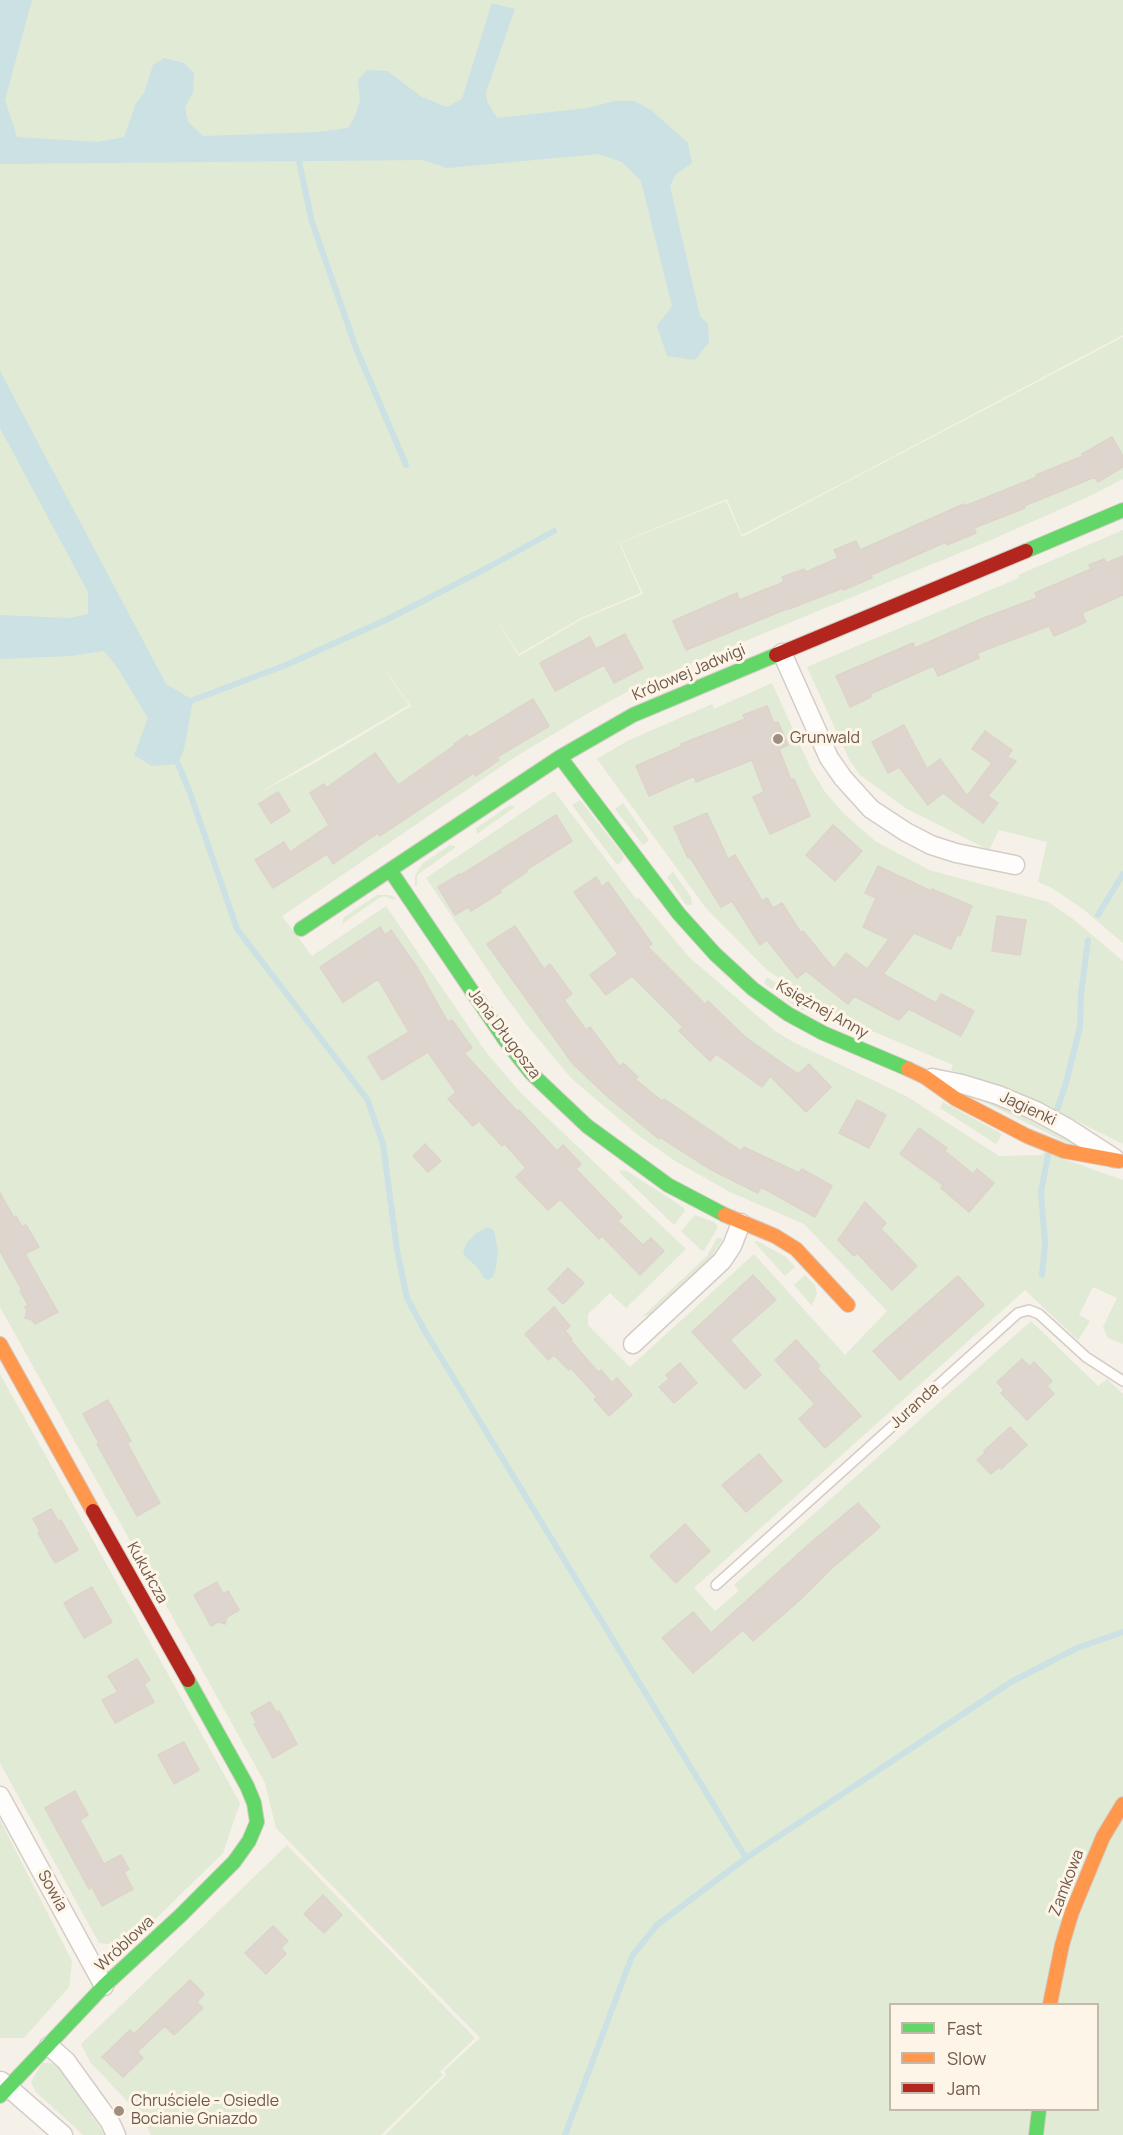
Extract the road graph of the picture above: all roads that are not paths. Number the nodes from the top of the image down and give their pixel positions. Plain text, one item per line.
1 (1123, 510) edge
2 (782, 652) junction
3 (560, 757) junction
4 (1015, 865) dead end
5 (390, 870) junction
6 (301, 929) dead end
7 (925, 1077) junction
8 (1121, 1162) edge
9 (741, 1223) junction
10 (848, 1305) dead end
11 (0, 1344) edge
12 (633, 1344) dead end
13 (1123, 1381) edge
14 (716, 1585) dead end
15 (0, 1796) edge
16 (1123, 1804) edge
17 (257, 1822) joint
18 (104, 1986) junction
19 (1050, 2003) edge
20 (49, 2046) junction
21 (3, 2087) edge
22 (1039, 2111) edge
23 (63, 2135) edge
24 (116, 2135) edge
25 (1036, 2135) edge

1 - 2 street, Królowej Jadwigi
2 - 3 street, Królowej Jadwigi
2 - 4 street
3 - 5 street, Królowej Jadwigi
3 - 7 street, Księżnej Anny
5 - 6 street, Królowej Jadwigi
5 - 9 street, Jana Długosza
7 - 8 street, Jagienki
7 - 8 street, Księżnej Anny
9 - 10 street, Jana Długosza
9 - 12 street
11 - 17 street, Kukułcza
13 - 14 lane, Juranda
15 - 18 street, Sowia
16 - 19 street, Zamkowa
17 - 18 street, Wróblowa
18 - 20 street, Wróblowa
20 - 21 street, Wróblowa
20 - 24 street
21 - 23 street
22 - 25 street

